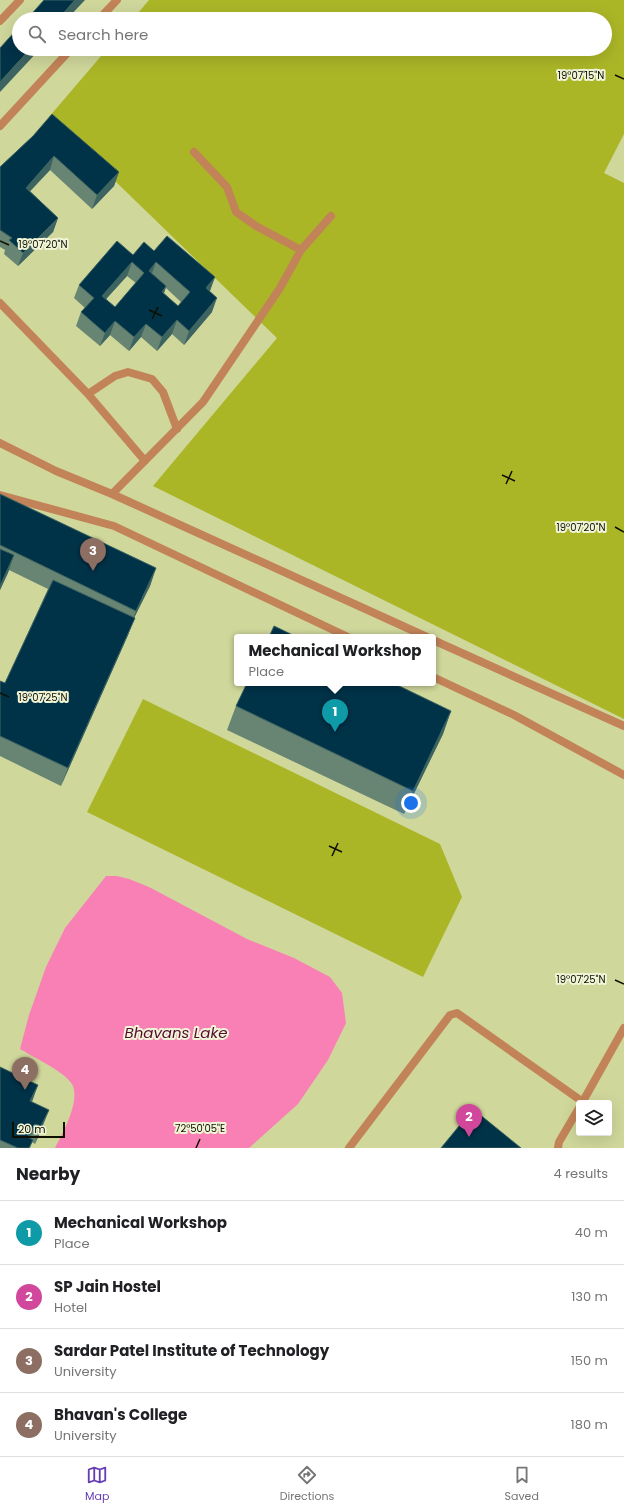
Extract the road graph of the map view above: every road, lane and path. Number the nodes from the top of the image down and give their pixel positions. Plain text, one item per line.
1 (20, 0) edge
2 (117, 0) edge
3 (106, 12) edge
4 (0, 21) edge
5 (65, 56) edge
6 (0, 126) edge
7 (194, 152) dead end
8 (331, 216) dead end
9 (301, 250) junction
10 (0, 304) edge
11 (88, 394) junction
12 (177, 429) junction
13 (0, 443) edge
14 (145, 461) junction
15 (112, 494) junction
16 (0, 495) edge
17 (342, 634) edge
18 (421, 634) edge
19 (436, 641) edge
20 (436, 678) edge
21 (624, 726) edge
22 (624, 775) edge
23 (624, 1028) edge
24 (576, 1100) edge
25 (583, 1100) edge
26 (576, 1113) edge
27 (349, 1148) edge
28 (558, 1148) edge

1 - 4 lane
2 - 3 lane
5 - 6 lane
7 - 9 lane
8 - 9 lane
9 - 12 lane
10 - 11 lane
11 - 12 lane
11 - 14 lane
12 - 14 lane
13 - 15 lane
14 - 15 lane
15 - 18 lane
16 - 17 lane
19 - 21 lane
20 - 22 lane
23 - 25 lane
24 - 27 lane
26 - 28 lane

